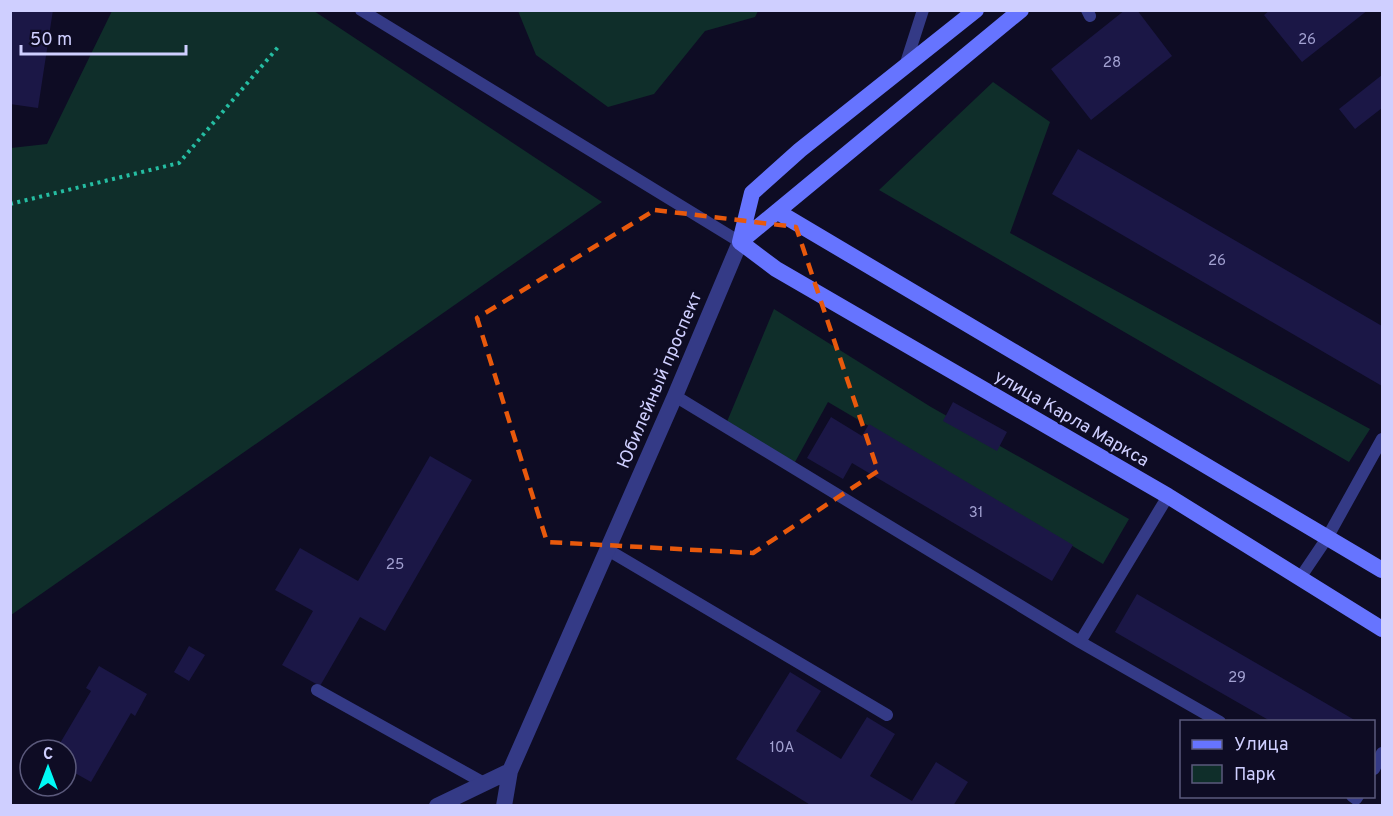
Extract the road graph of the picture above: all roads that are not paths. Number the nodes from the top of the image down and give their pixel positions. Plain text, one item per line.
1 (361, 10) edge
2 (922, 10) edge
3 (976, 10) edge
4 (1021, 10) edge
5 (904, 68) junction
6 (778, 212) junction
7 (740, 242) junction
8 (675, 396) junction
9 (1383, 439) edge
10 (1168, 496) junction
11 (1327, 538) junction
12 (608, 550) junction
13 (1383, 570) edge
14 (1300, 578) junction
15 (1383, 628) edge
16 (1080, 642) junction
17 (317, 690) dead end
18 (887, 715) dead end
19 (1216, 720) edge
20 (1383, 753) edge
21 (1375, 767) edge
22 (510, 771) junction
23 (484, 783) junction
24 (437, 806) edge
25 (504, 806) edge

1 - 7 lane
2 - 5 lane
3 - 5 main road, Юбилейный проспект
4 - 6 main road
5 - 7 main road, Юбилейный проспект
6 - 7 main road
6 - 11 main road, улица Карла Маркса
7 - 8 street, Юбилейный проспект
7 - 10 main road, улица Карла Маркса
8 - 12 street, Юбилейный проспект
8 - 16 lane
9 - 11 lane
10 - 14 main road, улица Карла Маркса
10 - 16 lane
11 - 13 main road, улица Карла Маркса
11 - 14 lane
12 - 18 lane
12 - 22 street, Юбилейный проспект
14 - 15 main road, улица Карла Маркса
16 - 19 lane
17 - 23 lane
20 - 21 lane
22 - 23 street
22 - 25 street, Юбилейный проспект
23 - 24 street

